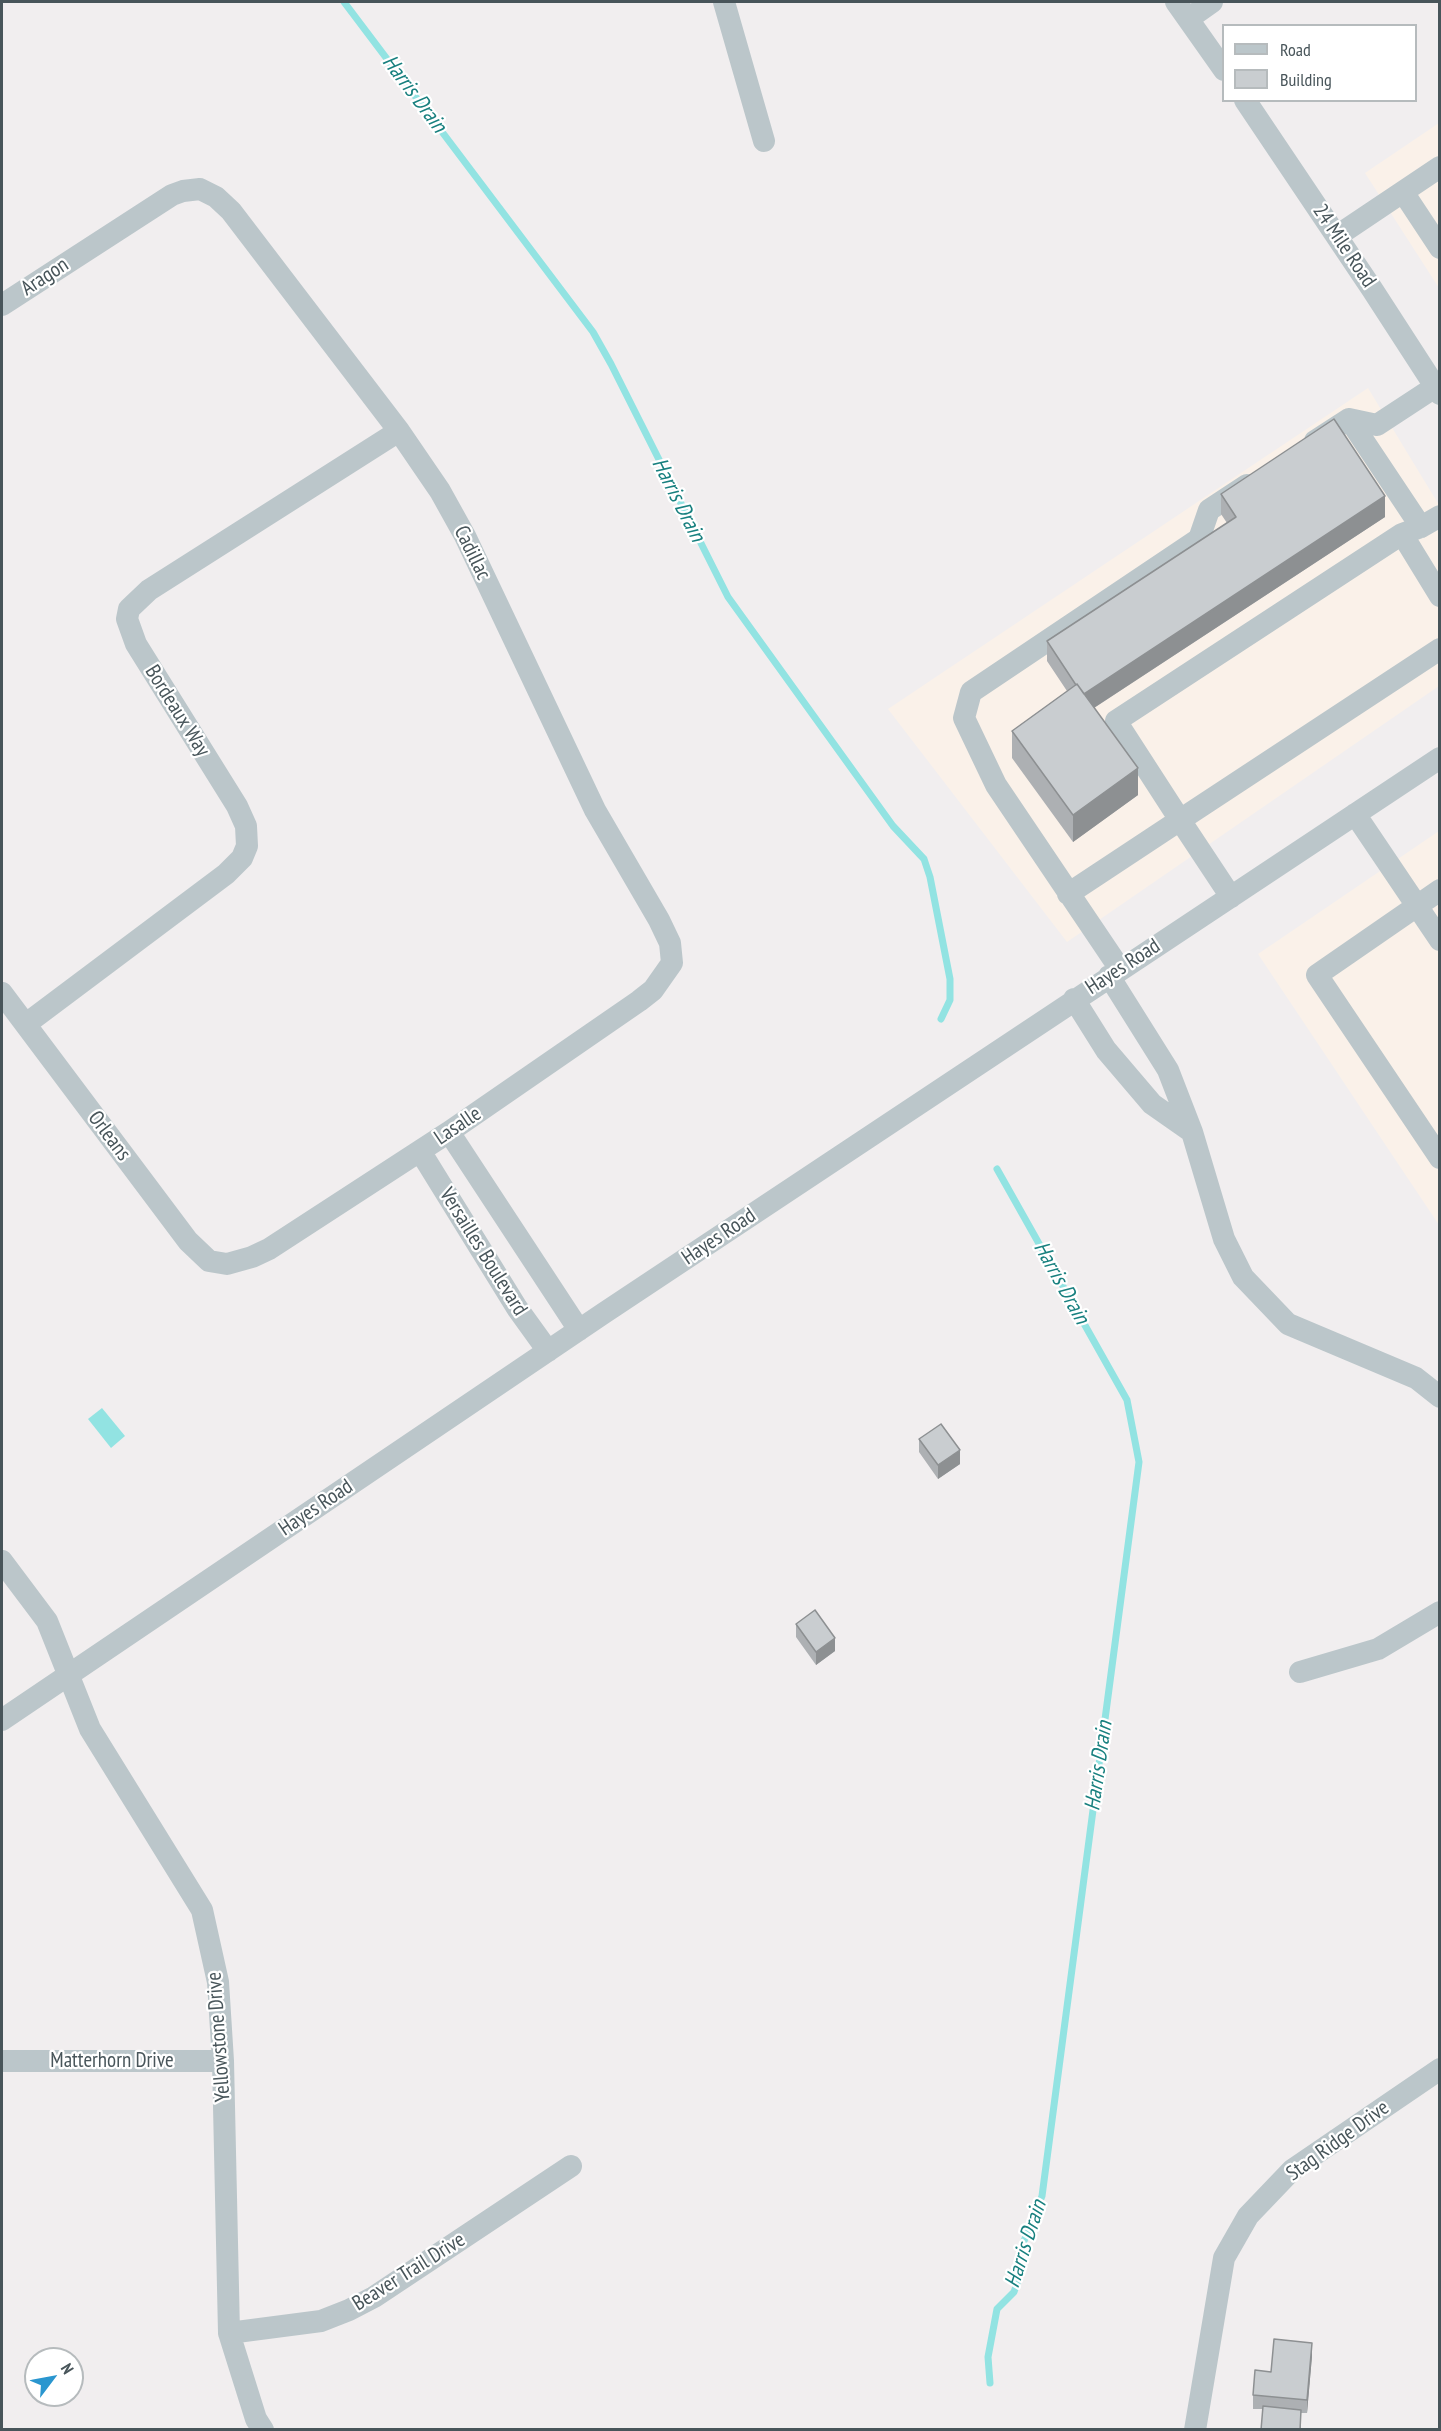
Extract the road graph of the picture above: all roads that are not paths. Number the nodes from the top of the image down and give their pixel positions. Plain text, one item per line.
1 (724, 2) edge
2 (1212, 2) edge
3 (1182, 10) edge
4 (1222, 67) edge
5 (1246, 102) edge
6 (764, 141) dead end
7 (1440, 167) edge
8 (1403, 192) junction
9 (172, 195) joint
10 (1337, 236) junction
11 (1440, 249) edge
12 (2, 305) edge
13 (1437, 391) edge
14 (1349, 419) junction
15 (399, 431) junction
16 (1299, 452) edge
17 (1269, 471) edge
18 (1421, 525) edge
19 (1440, 596) edge
20 (1440, 649) edge
21 (1440, 758) edge
22 (1355, 814) junction
23 (1180, 820) junction
24 (1440, 890) edge
25 (1068, 894) junction
26 (1231, 897) junction
27 (1417, 906) junction
28 (1440, 940) edge
29 (672, 963) joint
30 (1114, 973) junction
31 (2, 993) edge
32 (1074, 999) junction
33 (26, 1024) junction
34 (449, 1132) junction
35 (1192, 1132) junction
36 (420, 1151) junction
37 (1440, 1158) edge
38 (227, 1264) joint
39 (579, 1330) junction
40 (548, 1351) junction
41 (1440, 1397) edge
42 (2, 1561) edge
43 (1440, 1612) edge
44 (1300, 1672) dead end
45 (68, 1677) junction
46 (2, 1720) edge
47 (2, 2061) edge
48 (223, 2061) junction
49 (1440, 2069) edge
50 (572, 2166) dead end
51 (230, 2333) junction
52 (263, 2430) edge
53 (1195, 2430) edge

1 - 6 street
2 - 3 street
3 - 4 street
5 - 10 street, 24 Mile Road
7 - 8 street
8 - 10 street
8 - 11 street
9 - 12 street, Aragon
9 - 15 street, Cadillac
10 - 13 street, 24 Mile Road
13 - 14 street
14 - 16 street
14 - 18 street
15 - 29 street, Cadillac
15 - 33 street, Bordeaux Way
17 - 25 street
18 - 19 street
18 - 23 street
20 - 23 street
21 - 22 street, Hayes Road
22 - 26 street, Hayes Road
22 - 27 street
23 - 25 street
23 - 26 street
24 - 27 street
25 - 30 street
26 - 30 street, Hayes Road
27 - 28 street
27 - 37 street
29 - 34 street, Lasalle
30 - 32 street, Hayes Road
30 - 35 street
31 - 33 street, Orleans
32 - 35 street
32 - 39 street, Hayes Road
33 - 38 street, Orleans
34 - 36 street, Lasalle
34 - 39 street, Versailles Boulevard
35 - 41 street
36 - 38 street, Lasalle
36 - 40 street, Versailles Boulevard
39 - 40 street, Hayes Road
40 - 45 street, Hayes Road
42 - 45 street, Yellowstone Drive
43 - 44 street
45 - 46 street, Hayes Road
45 - 48 street, Yellowstone Drive
47 - 48 street, Matterhorn Drive
48 - 51 street, Yellowstone Drive
49 - 53 street, Stag Ridge Drive
50 - 51 street, Beaver Trail Drive
51 - 52 street, Yellowstone Drive

